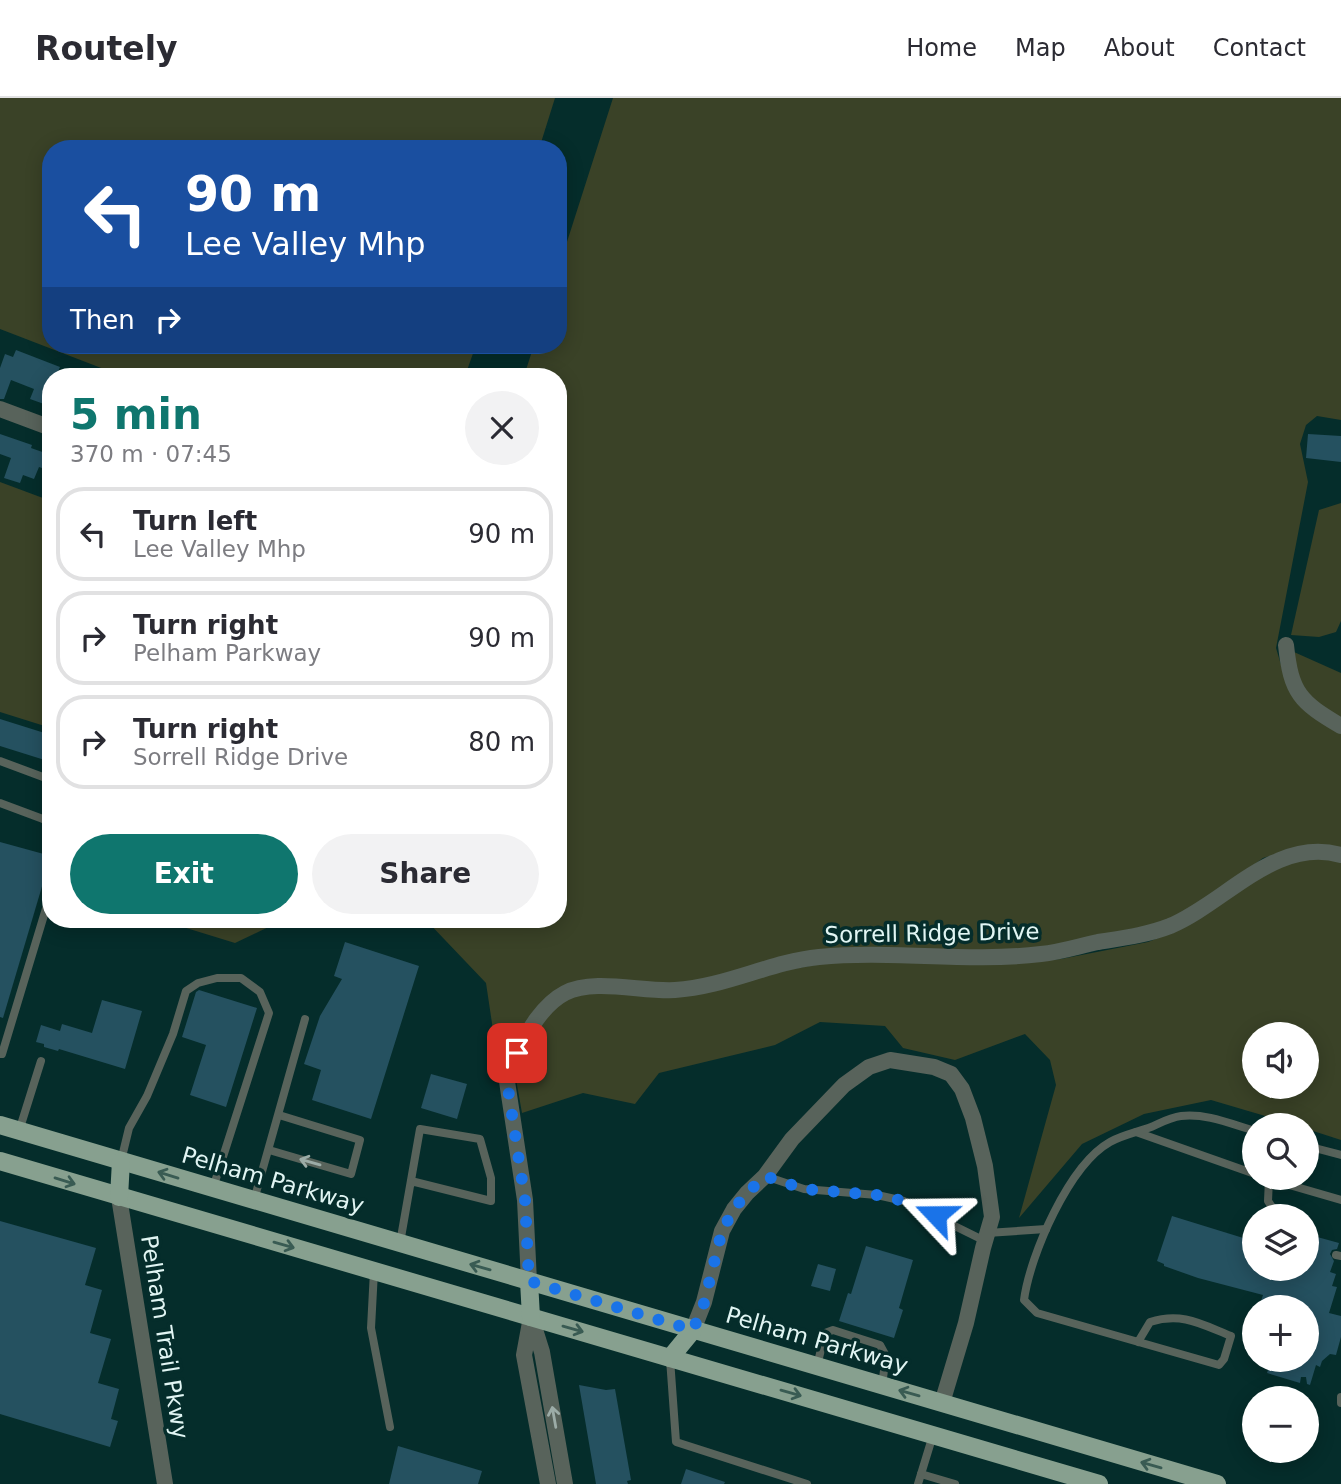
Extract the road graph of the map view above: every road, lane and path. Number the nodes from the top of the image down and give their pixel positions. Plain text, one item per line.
1 (0, 409) edge
2 (42, 425) edge
3 (1286, 645) dead end
4 (1341, 726) edge
5 (0, 761) edge
6 (42, 777) edge
7 (0, 803) edge
8 (42, 819) edge
9 (1341, 855) edge
10 (42, 922) edge
11 (305, 1018) dead end
12 (0, 1054) edge
13 (41, 1062) dead end
14 (279, 1115) junction
15 (0, 1125) edge
16 (1242, 1126) edge
17 (19, 1131) junction
18 (1136, 1132) junction
19 (1319, 1149) edge
20 (269, 1150) junction
21 (1341, 1155) edge
22 (0, 1161) edge
23 (121, 1161) junction
24 (1242, 1169) edge
25 (765, 1176) junction
26 (411, 1181) junction
27 (214, 1188) junction
28 (1307, 1190) edge
29 (119, 1197) junction
30 (254, 1200) junction
31 (1341, 1200) edge
32 (1046, 1229) junction
33 (986, 1237) junction
34 (400, 1243) junction
35 (374, 1270) junction
36 (529, 1281) junction
37 (531, 1317) junction
38 (693, 1330) junction
39 (1138, 1342) junction
40 (670, 1358) junction
41 (817, 1366) junction
42 (882, 1385) junction
43 (1341, 1397) edge
44 (942, 1403) junction
45 (1341, 1403) edge
46 (390, 1427) dead end
47 (933, 1435) junction
48 (921, 1474) junction
49 (165, 1484) edge
50 (548, 1484) edge
51 (565, 1484) edge
52 (807, 1484) edge
53 (918, 1484) edge
54 (955, 1484) edge
55 (1099, 1484) edge
56 (1217, 1484) edge

1 - 2 street
3 - 4 street
5 - 6 lane
7 - 8 lane
9 - 36 street, Sorrell Ridge Drive
10 - 12 lane
11 - 14 lane
13 - 17 lane
14 - 20 lane
14 -> 20 lane
15 - 17 main road, Pelham Parkway
16 - 18 lane
17 - 23 main road, Pelham Parkway
18 - 24 lane
18 - 32 lane
19 - 21 lane
20 - 30 lane
22 -> 29 main road
27 -> 23 main road, Pelham Parkway
23 - 27 lane
23 - 29 main road
25 - 33 lane
25 - 33 street
25 - 38 street
26 - 26 lane
26 - 34 lane
27 - 30 main road, Pelham Parkway
28 - 31 lane
29 -> 35 main road
29 - 49 street, Pelham Trail Pkwy
30 - 34 main road, Pelham Parkway
32 - 33 lane
32 - 39 lane
33 - 44 street
36 -> 34 main road, Pelham Parkway
35 - 37 main road
35 - 46 lane
36 - 37 main road
36 - 38 main road, Pelham Parkway
37 -> 40 main road
37 - 50 street
51 -> 37 street
38 - 40 main road
38 - 41 main road, Pelham Parkway
39 - 39 lane
40 -> 47 main road
40 - 52 lane
41 - 42 main road, Pelham Parkway
41 - 42 lane
44 -> 42 main road, Pelham Parkway
43 - 45 lane
44 - 47 main road
56 -> 44 main road, Pelham Parkway
47 - 48 lane
47 - 55 main road
48 - 53 lane
48 - 54 lane

